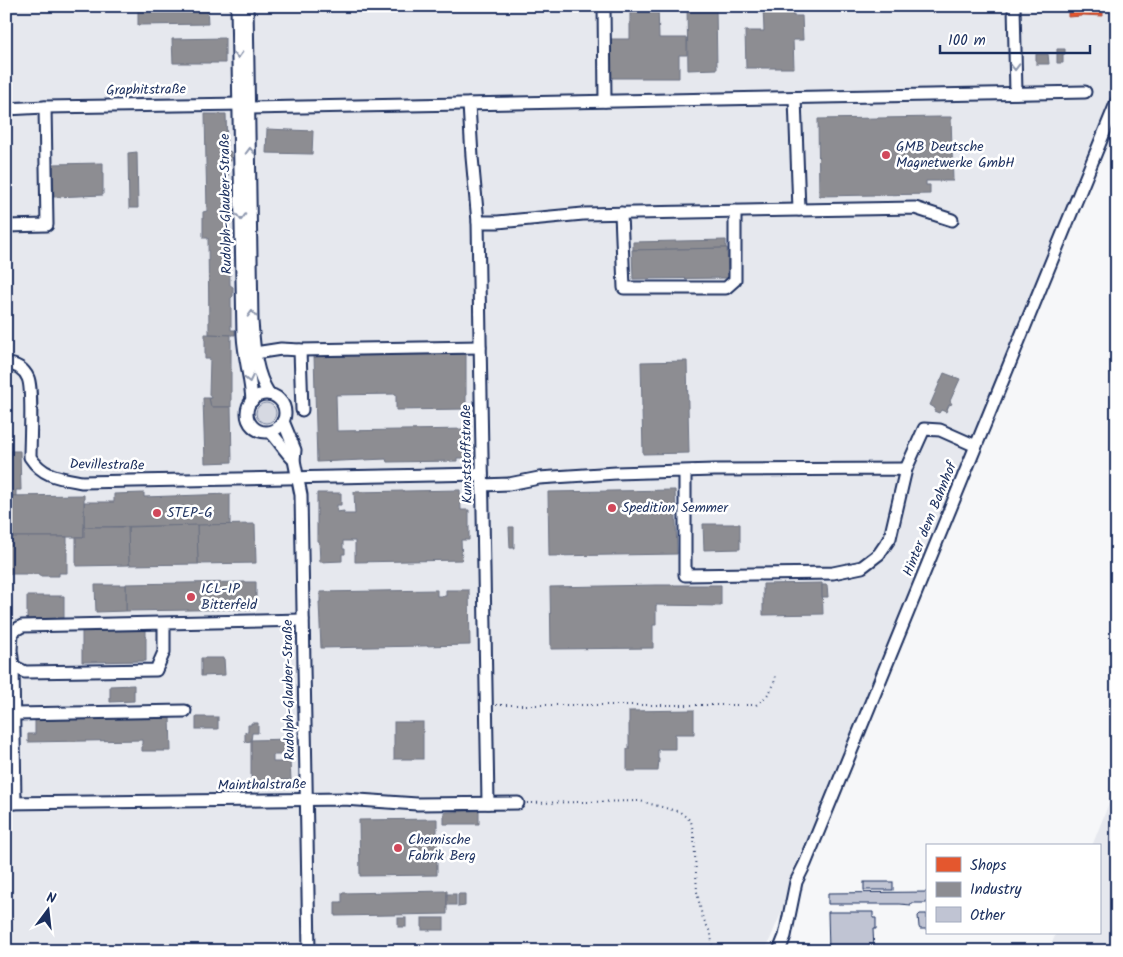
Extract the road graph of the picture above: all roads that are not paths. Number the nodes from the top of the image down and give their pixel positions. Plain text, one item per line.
1 (237, 6) edge
2 (247, 6) edge
3 (604, 6) edge
4 (1014, 6) edge
5 (1085, 92) dead end
6 (1016, 93) junction
7 (795, 98) junction
8 (605, 101) junction
9 (1117, 101) edge
10 (469, 104) junction
11 (245, 105) junction
12 (44, 107) junction
13 (6, 109) edge
14 (799, 210) junction
15 (735, 212) junction
16 (621, 213) junction
17 (952, 220) dead end
18 (478, 222) junction
19 (6, 226) edge
20 (480, 347) junction
21 (300, 350) junction
22 (255, 353) junction
23 (6, 364) edge
24 (269, 394) junction
25 (252, 401) junction
26 (302, 410) dead end
27 (284, 421) junction
28 (270, 432) junction
29 (976, 446) junction
30 (294, 460) junction
31 (906, 469) junction
32 (685, 471) junction
33 (298, 478) junction
34 (482, 479) junction
35 (303, 620) junction
36 (164, 623) junction
37 (13, 666) junction
38 (185, 711) dead end
39 (15, 714) junction
40 (306, 799) junction
41 (10, 803) edge
42 (488, 803) junction
43 (518, 803) road end
44 (309, 951) edge
45 (779, 951) edge

1 -> 11 street, Rudolph-Glauber-Straße
2 - 11 street, Rudolph-Glauber-Straße
3 - 8 street
4 -> 6 street
5 - 6 street, Graphitstraße
6 - 7 street, Graphitstraße
7 - 8 street, Graphitstraße
7 - 14 street
8 - 10 street, Graphitstraße
9 - 29 street, Hinter dem Bahnhof
10 - 11 street, Graphitstraße
10 - 18 street, Kunststoffstraße
11 - 12 street, Graphitstraße
22 -> 11 street, Rudolph-Glauber-Straße
11 -> 25 street, Rudolph-Glauber-Straße
12 - 13 street, Graphitstraße
12 - 19 street
14 - 15 street
14 - 17 street
15 - 16 street
15 - 16 street
16 - 18 street
18 - 20 street, Kunststoffstraße
20 - 21 street
20 - 34 street, Kunststoffstraße
21 - 22 street
21 - 26 street
22 - 24 street, Rudolph-Glauber-Straße
23 - 33 street, Devillestraße
24 - 25 street
24 - 27 street, Rudolph-Glauber-Straße
25 - 28 street, Rudolph-Glauber-Straße
27 - 28 street
27 - 30 street, Rudolph-Glauber-Straße
28 - 30 street, Rudolph-Glauber-Straße
29 - 31 street
29 - 45 street, Hinter dem Bahnhof
30 - 33 street, Rudolph-Glauber-Straße
31 - 32 street, Devillestraße
31 - 32 street
32 - 34 street, Devillestraße
33 - 34 street, Devillestraße
33 - 35 street, Rudolph-Glauber-Straße
34 - 42 street, Kunststoffstraße
35 - 36 street
35 - 40 street, Rudolph-Glauber-Straße
36 - 37 street
36 - 37 street
37 - 39 street
38 - 39 street
39 - 41 street
40 - 41 street, Mainthalstraße
40 - 42 street, Mainthalstraße
40 - 44 street, Rudolph-Glauber-Straße
42 - 43 street, Mainthalstraße

